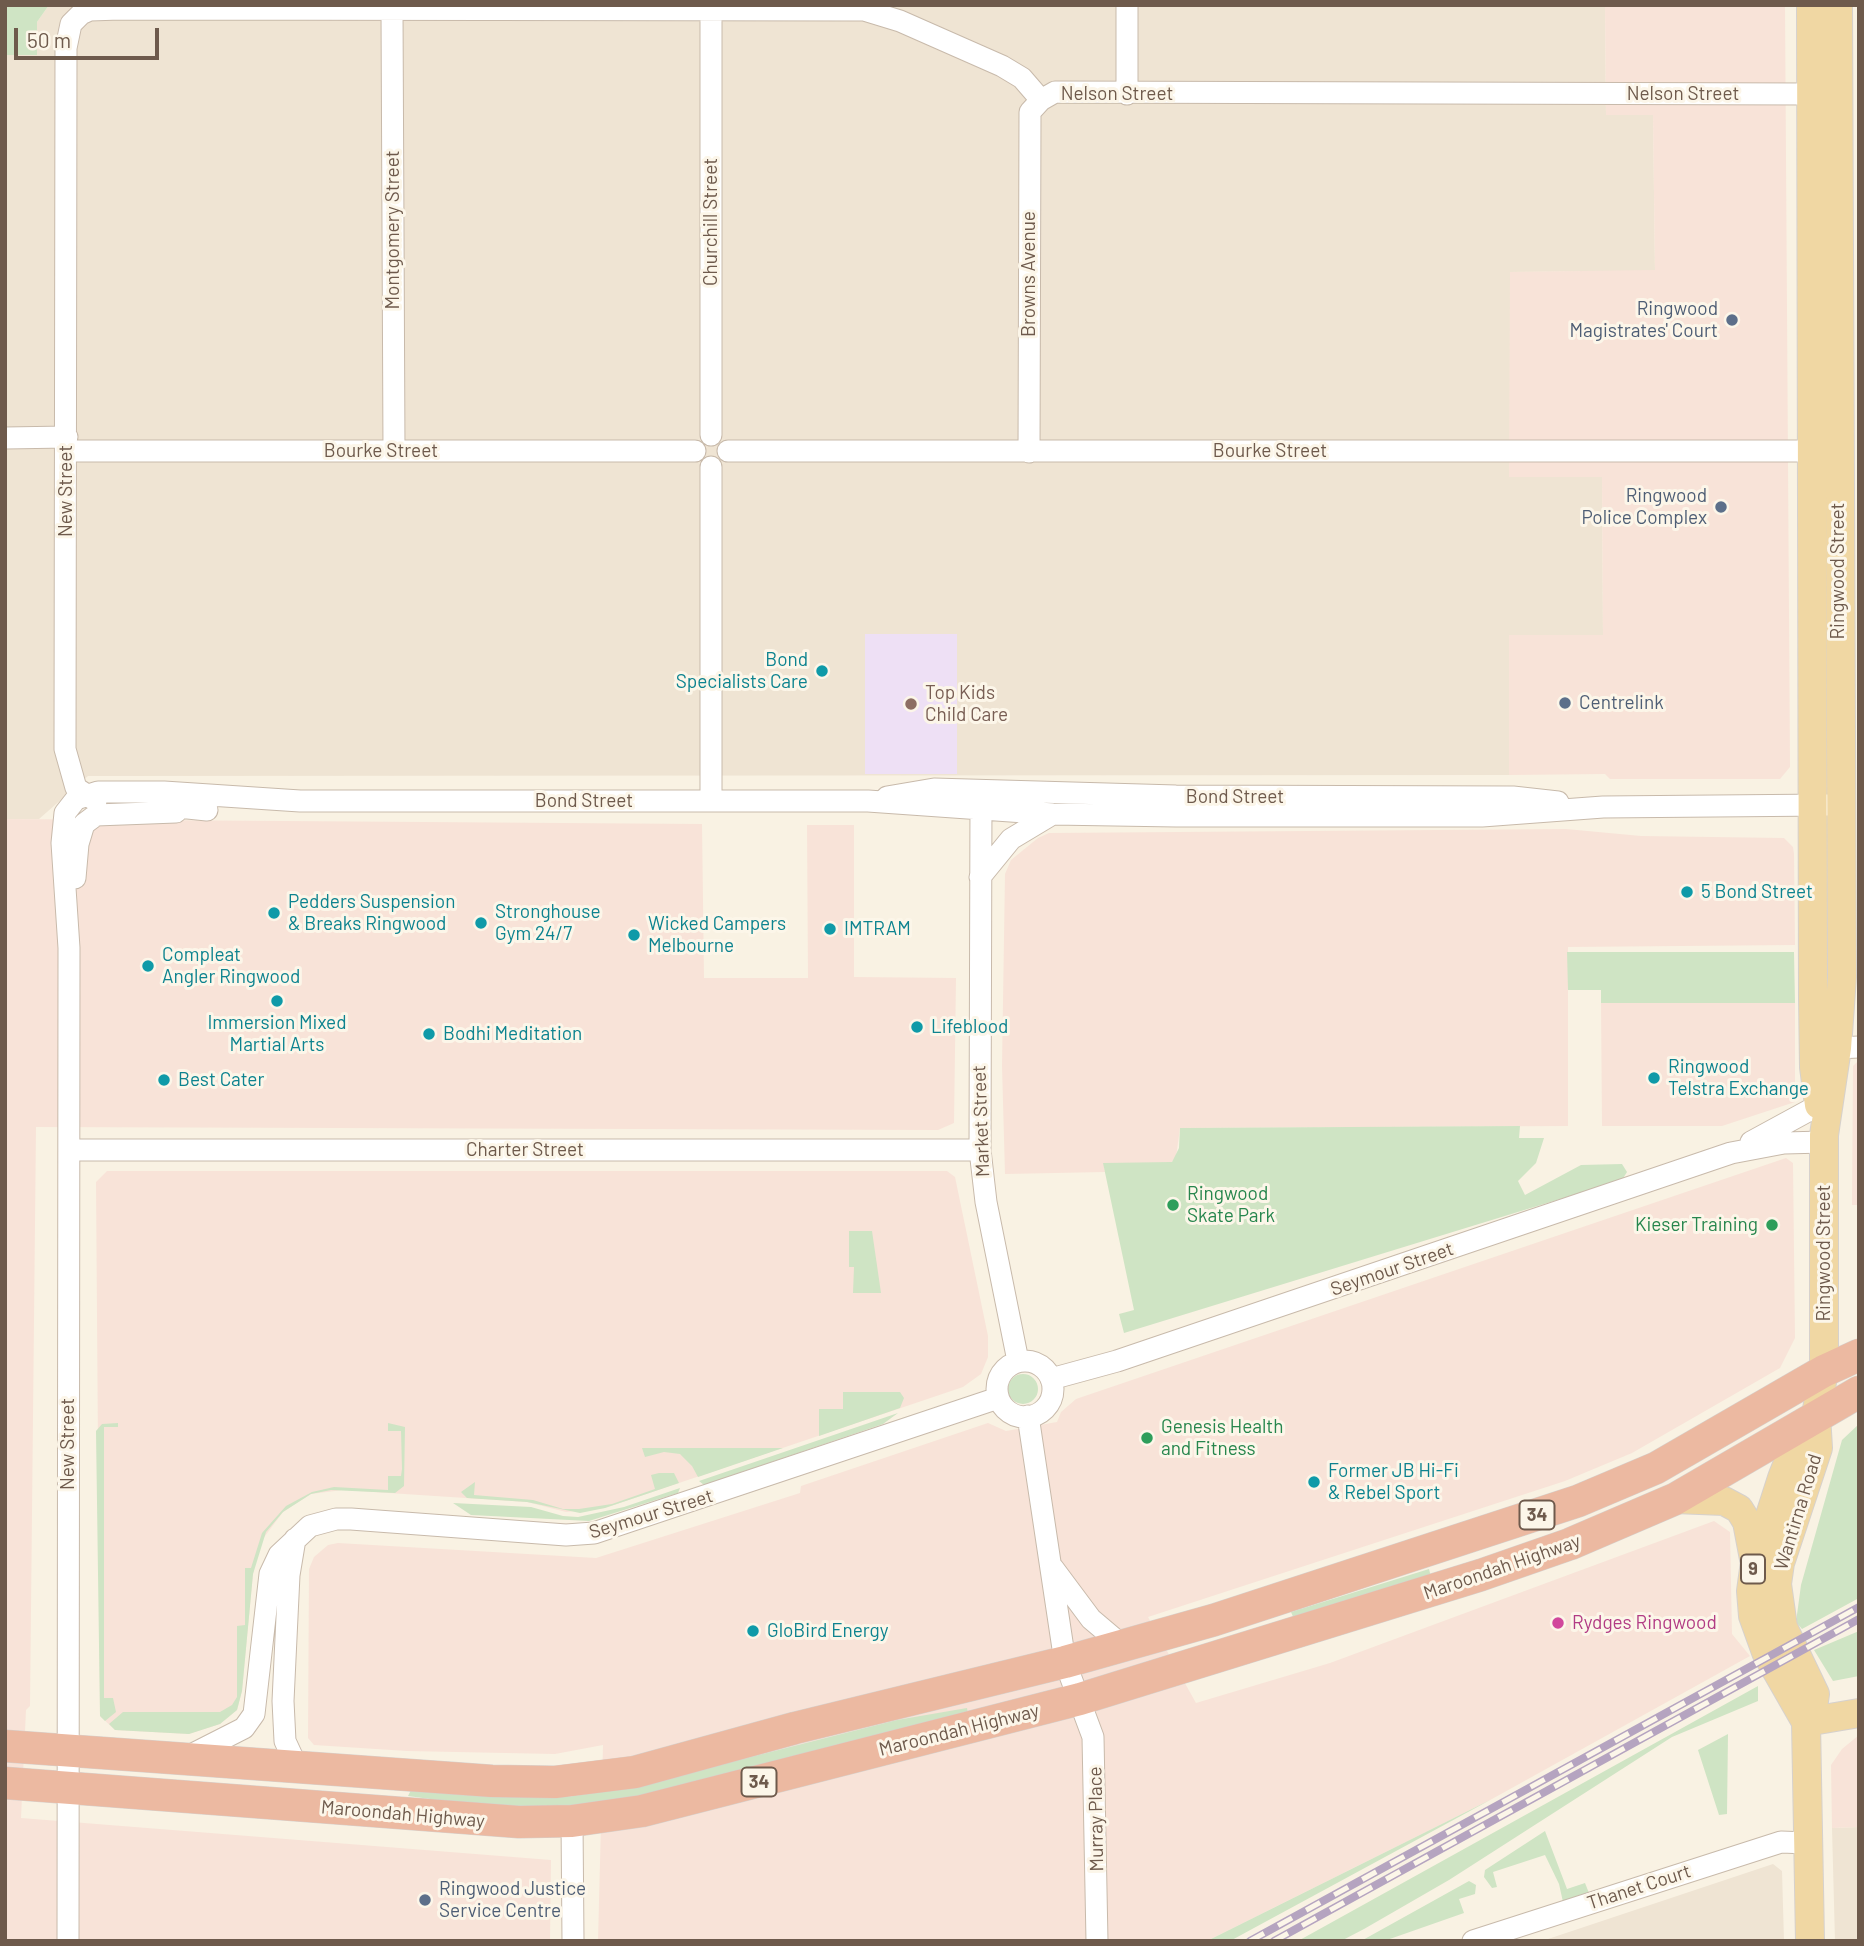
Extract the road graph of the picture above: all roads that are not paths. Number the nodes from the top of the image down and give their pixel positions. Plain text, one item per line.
1 (1127, 5) edge
2 (1811, 5) edge
3 (1838, 5) edge
4 (711, 9) junction
5 (392, 10) junction
6 (74, 20) joint
7 (1127, 94) junction
8 (1810, 94) junction
9 (1041, 100) junction
10 (711, 435) junction
11 (5, 438) edge
12 (66, 444) junction
13 (394, 450) junction
14 (695, 451) junction
15 (727, 451) junction
16 (1029, 452) junction
17 (1811, 452) junction
18 (711, 467) junction
19 (85, 795) junction
20 (981, 800) junction
21 (300, 801) junction
22 (711, 801) junction
23 (1827, 805) junction
24 (1603, 807) junction
25 (207, 810) junction
26 (1053, 814) junction
27 (90, 819) junction
28 (980, 877) junction
29 (69, 948) junction
30 (1848, 1048) edge
31 (1819, 1105) junction
32 (1824, 1138) junction
33 (69, 1150) junction
34 (980, 1150) junction
35 (1731, 1153) junction
36 (1859, 1355) edge
37 (1018, 1361) junction
38 (1824, 1371) junction
39 (1051, 1379) junction
40 (1859, 1392) edge
41 (998, 1398) junction
42 (1816, 1415) junction
43 (1028, 1416) junction
44 (1675, 1499) junction
45 (295, 1539) junction
46 (1755, 1562) junction
47 (1049, 1563) junction
48 (1127, 1644) junction
49 (1065, 1662) junction
50 (1080, 1699) junction
51 (903, 1702) junction
52 (1859, 1713) edge
53 (1806, 1722) junction
54 (5, 1746) edge
55 (70, 1751) junction
56 (183, 1759) junction
57 (297, 1767) junction
58 (5, 1783) edge
59 (69, 1788) junction
60 (477, 1820) junction
61 (572, 1821) junction
62 (1807, 1843) junction
63 (68, 1941) edge
64 (573, 1941) edge
65 (1097, 1941) edge
66 (1474, 1941) edge
67 (1810, 1941) edge

1 - 7 street
2 - 8 main road, Ringwood Street
3 - 23 main road, Ringwood Street
4 - 5 street, Nelson Street
4 - 9 street, Nelson Street
4 - 10 street, Churchill Street
5 - 6 street, Nelson Street
5 - 13 street, Montgomery Street
6 - 12 street, New Street
7 - 8 street, Nelson Street
7 - 9 street, Nelson Street
8 - 17 main road, Ringwood Street
9 - 16 street, Browns Avenue
10 - 14 street
10 - 15 street
11 - 12 street, Bourke Street
12 - 13 street, Bourke Street
12 - 19 street, New Street
13 - 14 street, Bourke Street
14 - 18 street
15 - 16 street, Bourke Street
15 - 18 street
16 - 17 street, Bourke Street
17 - 23 main road, Ringwood Street
18 - 22 street
19 - 21 street, Bond Street
19 - 25 street
19 - 27 street, New Street
19 - 29 street, New Street
20 - 22 street, Bond Street
20 - 24 street, Bond Street
20 - 26 street, Bond Street
20 - 28 street, Market Street
21 - 22 street, Bond Street
21 - 25 street, Bond Street
23 - 24 street, Bond Street
23 - 30 main road, Ringwood Street
23 - 31 main road, Ringwood Street
24 - 26 street, Bond Street
25 - 27 street, Bond Street
26 - 28 street
27 - 29 street, New Street
28 - 34 street, Market Street
29 - 33 street, New Street
30 - 32 main road, Ringwood Street
31 - 32 main road, Ringwood Street
31 - 35 street, Seymour Street
32 - 35 street, Seymour Street
32 - 38 main road, Ringwood Street
33 - 34 street, Charter Street
33 - 55 street, New Street
34 - 37 street, Market Street
35 - 39 street, Seymour Street
36 - 38 highway, Maroondah Highway
37 - 39 street
37 - 41 street
38 - 42 main road, 9
38 - 48 highway, Maroondah Highway / 34
39 - 43 street
40 - 42 highway, Maroondah Highway
41 - 43 street
41 - 45 street, Seymour Street
42 - 44 highway, Maroondah Highway / 34
42 - 46 main road, Wantirna Road / 9
42 - 53 main road, Wantirna Road / 9
43 - 47 street
44 - 46 main road
44 - 50 highway, Maroondah Highway / 34
45 - 56 street, Seymour Street
45 - 57 street
46 - 53 main road, Wantirna Road / 9
47 - 48 street
47 - 49 street
48 - 49 highway, Maroondah Highway / 34
49 - 50 street, Murray Place
49 - 51 highway, Maroondah Highway / 34
50 - 51 highway
50 - 61 highway, Maroondah Highway / 34
50 - 65 street, Murray Place
51 - 57 highway, Maroondah Highway / 34
52 - 53 main road
53 - 62 main road, Wantirna Road / 9
54 - 55 highway, Maroondah Highway / 34
55 - 56 highway, Maroondah Highway / 34
55 - 59 street, New Street
55 - 60 highway
56 - 57 highway, Maroondah Highway / 34
58 - 59 highway, Maroondah Highway / 34
59 - 60 highway, Maroondah Highway / 34
59 - 63 street, New Street
60 - 61 highway, Maroondah Highway / 34
61 - 64 street
62 - 66 street, Thanet Court
62 - 67 main road, Wantirna Road / 9

